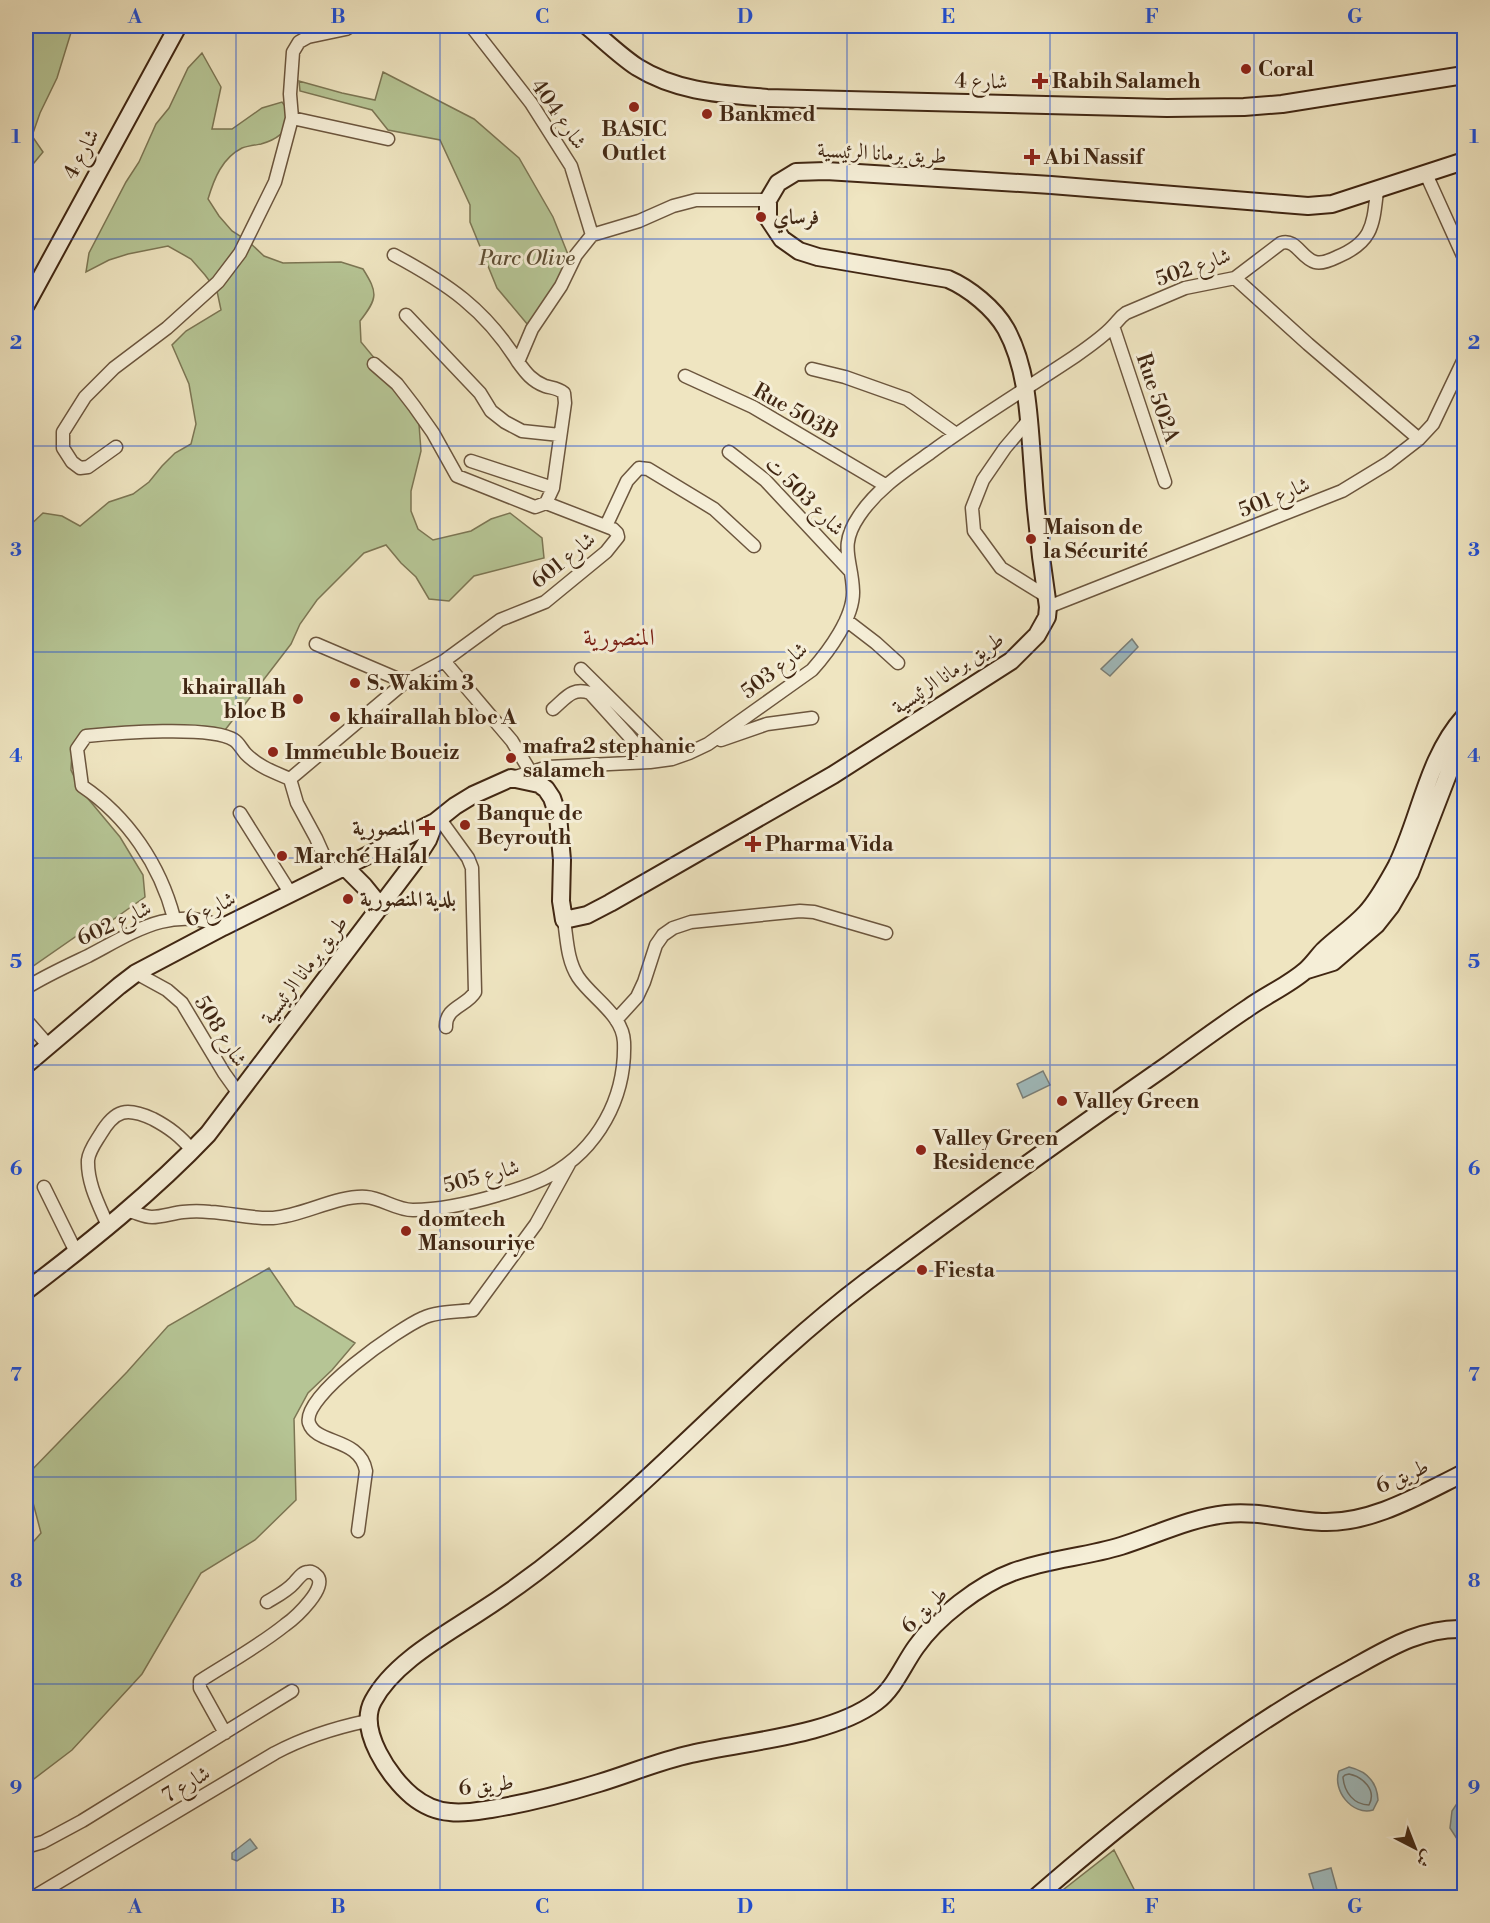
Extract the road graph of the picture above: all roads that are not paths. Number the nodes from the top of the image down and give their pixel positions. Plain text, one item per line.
1 (178, 26) edge
2 (351, 26) edge
3 (471, 26) edge
4 (587, 26) edge
5 (1464, 75) edge
6 (292, 118) junction
7 (388, 139) dead end
8 (1464, 161) edge
9 (1426, 174) junction
10 (1377, 190) junction
11 (768, 200) junction
12 (592, 235) junction
13 (394, 255) dead end
14 (1464, 258) edge
15 (1235, 278) junction
16 (26, 304) edge
17 (406, 315) dead end
18 (1113, 327) junction
19 (1464, 359) edge
20 (518, 362) junction
21 (374, 364) dead end
22 (812, 369) dead end
23 (685, 376) dead end
24 (1024, 390) junction
25 (1028, 421) junction
26 (956, 434) junction
27 (560, 435) junction
28 (1419, 439) junction
29 (116, 447) dead end
30 (729, 452) dead end
31 (471, 461) dead end
32 (1165, 482) dead end
33 (885, 485) junction
34 (553, 488) junction
35 (546, 503) junction
36 (606, 526) junction
37 (754, 546) dead end
38 (850, 571) junction
39 (1047, 602) junction
40 (846, 620) junction
41 (316, 644) dead end
42 (444, 661) junction
43 (898, 663) dead end
44 (581, 669) dead end
45 (405, 682) junction
46 (553, 709) dead end
47 (1464, 717) edge
48 (812, 718) dead end
49 (1464, 742) edge
50 (708, 744) junction
51 (672, 759) junction
52 (650, 762) junction
53 (530, 771) junction
54 (511, 778) junction
55 (290, 779) junction
56 (240, 813) dead end
57 (437, 820) junction
58 (392, 844) junction
59 (414, 862) junction
60 (339, 871) junction
61 (291, 894) junction
62 (381, 907) junction
63 (174, 918) junction
64 (564, 920) junction
65 (223, 927) junction
66 (886, 933) dead end
67 (1307, 970) junction
68 (136, 973) junction
69 (26, 988) edge
70 (26, 1020) edge
71 (616, 1020) junction
72 (446, 1027) dead end
73 (48, 1045) junction
74 (26, 1065) edge
75 (239, 1094) junction
76 (192, 1150) junction
77 (570, 1163) junction
78 (44, 1187) dead end
79 (126, 1211) junction
80 (108, 1226) junction
81 (76, 1252) junction
82 (26, 1291) edge
83 (1464, 1473) edge
84 (358, 1531) dead end
85 (267, 1602) dead end
86 (1464, 1629) edge
87 (292, 1691) dead end
88 (367, 1721) junction
89 (225, 1733) junction
90 (26, 1847) edge
91 (32, 1898) edge
92 (1035, 1898) edge

1 - 16 street, شارع 4
2 - 6 street
3 - 12 street, شارع 404
4 - 5 street, شارع 4
6 - 7 street
6 - 29 street
8 - 9 street, طريق برمانا الرئيسية
9 - 10 street, طريق برمانا الرئيسية
9 - 14 street
10 - 11 street, طريق برمانا الرئيسية
10 - 15 street, شارع 502
11 - 12 street
11 - 24 street
12 - 20 street
13 - 20 street
15 - 18 street, شارع 502
15 - 28 street
17 - 27 street
18 - 24 street, شارع 502
18 - 32 street, Rue 502A
19 - 28 street, شارع 501
20 - 27 street
21 - 35 street, شارع 601
22 - 26 street
23 - 33 street, Rue 503B
24 - 25 street
24 - 26 street, شارع 503
25 - 39 street
25 - 39 street
26 - 33 street, شارع 503
27 - 34 street
28 - 39 street, شارع 501
30 - 38 street, شارع 503 ت
31 - 34 street
33 - 38 street, شارع 503
34 - 35 street
35 - 36 street, شارع 601
36 - 37 street
36 - 42 street, شارع 601
38 - 40 street, شارع 503
39 - 64 street, طريق برمانا الرئيسية
40 - 43 street
40 - 50 street, شارع 503
41 - 45 street
42 - 45 street, شارع 601
42 - 53 street
44 - 51 street
45 - 55 street, شارع 601
46 - 52 street
47 - 67 street
48 - 50 street
49 - 67 street
50 - 51 street, شارع 503
51 - 52 street, شارع 503
52 - 53 street, شارع 503
53 - 54 street, شارع 503
54 - 57 street
54 - 64 street
55 - 60 street
55 - 63 street
56 - 61 street
57 - 58 street, شارع 6
57 - 59 street, طريق برمانا الرئيسية
57 - 72 street
58 - 59 street
58 - 60 street, شارع 6
59 - 62 street, طريق برمانا الرئيسية
60 - 61 street, شارع 6
60 - 62 street
61 - 65 street, شارع 6
62 - 75 street, طريق برمانا الرئيسية
63 - 65 street, شارع 602
63 - 69 street, شارع 602
64 - 71 street, شارع 505
65 - 68 street, شارع 6
66 - 71 street
67 - 88 street
68 - 73 street, شارع 6
68 - 75 street, شارع 508
70 - 73 street
71 - 77 street, شارع 505
73 - 74 street, شارع 6
75 - 76 street, طريق برمانا الرئيسية
76 - 79 street, طريق برمانا الرئيسية
76 - 80 street
77 - 79 street, شارع 505
77 - 84 street
78 - 81 street
79 - 80 street, طريق برمانا الرئيسية
80 - 81 street, طريق برمانا الرئيسية
81 - 82 street, طريق برمانا الرئيسية
83 - 88 street, طريق 6
85 - 89 street
86 - 92 street
87 - 89 street
88 - 91 street, شارع 7
89 - 90 street

